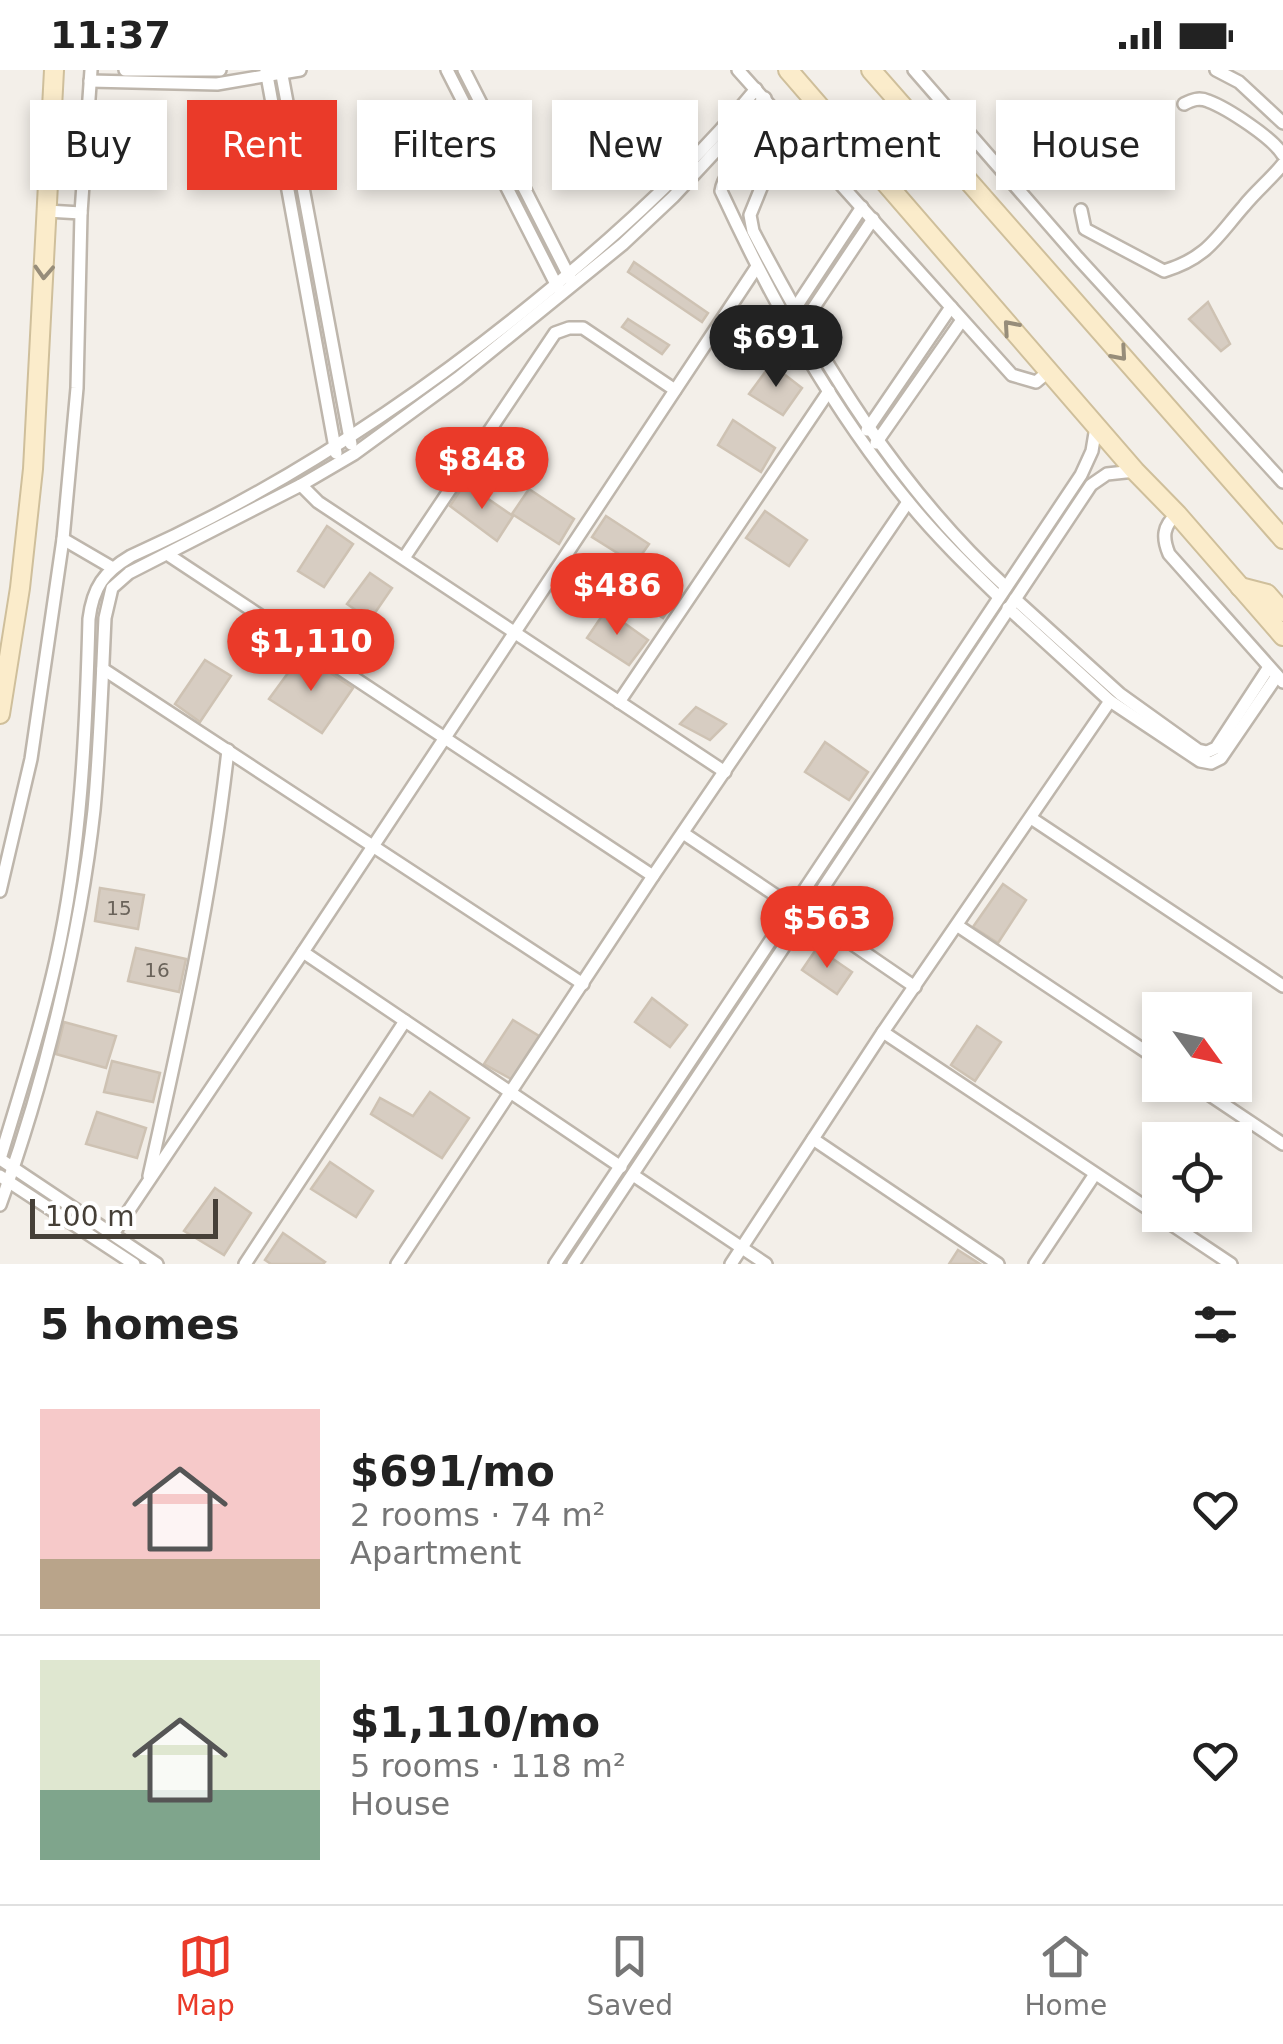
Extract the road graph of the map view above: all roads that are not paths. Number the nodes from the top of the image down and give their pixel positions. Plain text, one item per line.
1 (54, 70) edge
2 (124, 70) edge
3 (220, 70) edge
4 (300, 70) edge
5 (447, 70) edge
6 (464, 70) edge
7 (738, 70) edge
8 (788, 70) edge
9 (871, 70) edge
10 (914, 70) edge
11 (1216, 70) edge
12 (282, 72) edge
13 (267, 74) edge
14 (90, 76) edge
15 (760, 93) junction
16 (1184, 104) dead end
17 (1283, 124) edge
18 (1283, 155) edge
19 (1283, 164) edge
20 (862, 208) junction
21 (47, 210) junction
22 (1081, 210) dead end
23 (81, 213) junction
24 (873, 219) junction
25 (756, 268) junction
26 (571, 280) junction
27 (559, 291) junction
28 (951, 308) junction
29 (791, 315) junction
30 (962, 320) junction
31 (799, 330) junction
32 (1048, 371) junction
33 (674, 390) junction
34 (828, 391) junction
35 (1096, 427) junction
36 (866, 432) junction
37 (349, 439) junction
38 (874, 446) junction
39 (354, 454) junction
40 (337, 456) junction
41 (1135, 471) junction
42 (1283, 482) edge
43 (301, 486) junction
44 (908, 502) junction
45 (1177, 514) junction
46 (63, 539) junction
47 (1283, 539) edge
48 (167, 554) junction
49 (404, 558) junction
50 (111, 568) junction
51 (1240, 586) junction
52 (1002, 592) junction
53 (1012, 604) junction
54 (1283, 612) edge
55 (512, 632) junction
56 (1283, 636) edge
57 (103, 670) junction
58 (1277, 675) edge
59 (1110, 700) junction
60 (619, 702) junction
61 (0, 714) edge
62 (443, 737) junction
63 (228, 750) junction
64 (724, 772) junction
65 (1031, 818) junction
66 (683, 833) junction
67 (372, 844) junction
68 (653, 876) junction
69 (0, 891) edge
70 (793, 907) junction
71 (808, 913) junction
72 (958, 926) junction
73 (302, 952) junction
74 (583, 984) junction
75 (1283, 986) edge
76 (915, 987) junction
77 (405, 1021) junction
78 (883, 1032) junction
79 (1142, 1049) edge
80 (512, 1094) junction
81 (1220, 1102) edge
82 (813, 1138) junction
83 (1283, 1144) edge
84 (620, 1167) junction
85 (14, 1168) junction
86 (1095, 1174) junction
87 (149, 1176) junction
88 (633, 1176) junction
89 (4, 1179) edge
90 (0, 1205) edge
91 (112, 1234) junction
92 (742, 1248) junction
93 (134, 1264) edge
94 (157, 1264) edge
95 (245, 1264) edge
96 (397, 1264) edge
97 (555, 1264) edge
98 (573, 1264) edge
99 (731, 1264) edge
100 (766, 1264) edge
101 (998, 1264) edge
102 (1035, 1264) edge
103 (1231, 1264) edge

1 - 21 main road
2 - 3 street
4 - 12 street
5 - 27 street
6 - 26 street
7 - 15 street
32 -> 8 main road
9 -> 47 main road
10 - 42 street
11 - 17 street
12 - 13 street
12 - 37 street
13 - 14 street
13 - 40 street
14 - 23 street
15 - 20 street
15 - 26 street
16 - 18 street
19 - 22 street
20 - 24 street
20 - 29 street
21 - 23 street
21 -> 61 main road
23 - 46 street
24 - 28 street
24 - 31 street
25 - 29 street
25 - 29 street
25 - 33 street
26 - 27 street
27 - 37 street
27 - 39 street
28 - 30 street
28 - 36 street
29 - 31 street
30 - 32 street
30 - 38 street
31 - 34 street
31 - 36 street
32 - 35 main road
33 - 49 street
33 - 55 street
34 - 36 street
34 - 60 street
35 - 41 main road
35 - 52 street
36 - 38 street
37 - 39 street
37 - 40 street
38 - 44 street
38 - 52 street
39 - 40 street
40 - 43 street
40 - 50 street
41 - 45 main road
41 - 53 street
43 - 48 street
43 - 49 street
44 - 52 street
44 - 64 street
45 - 51 main road
45 - 58 street
46 - 50 street
46 - 69 street
48 - 57 street
48 - 62 street
49 - 55 street
50 - 85 street
51 - 54 main road
51 - 56 main road
52 - 70 street
53 - 58 street
53 - 59 street
53 - 71 street
55 - 60 street
55 - 62 street
57 - 63 street
57 - 85 street
58 - 59 street
59 - 65 street
60 - 64 street
62 - 67 street
62 - 68 street
63 - 67 street
63 - 87 street
64 - 66 street
65 - 72 street
65 - 75 street
66 - 68 street
66 - 70 street
67 - 73 street
67 - 74 street
68 - 74 street
70 - 84 street
71 - 76 street
71 - 88 street
72 - 76 street
72 - 79 street
73 - 77 street
73 - 87 street
74 - 80 street
76 - 78 street
77 - 80 street
77 - 95 street
78 - 82 street
78 - 86 street
80 - 84 street
80 - 96 street
81 - 83 street
82 - 92 street
82 - 101 street
84 - 97 street
85 - 89 street
85 - 91 street
86 - 102 street
86 - 103 street
87 - 91 street
88 - 92 street
88 - 98 street
89 - 90 street
89 - 93 street
91 - 94 street
92 - 99 street
92 - 100 street

